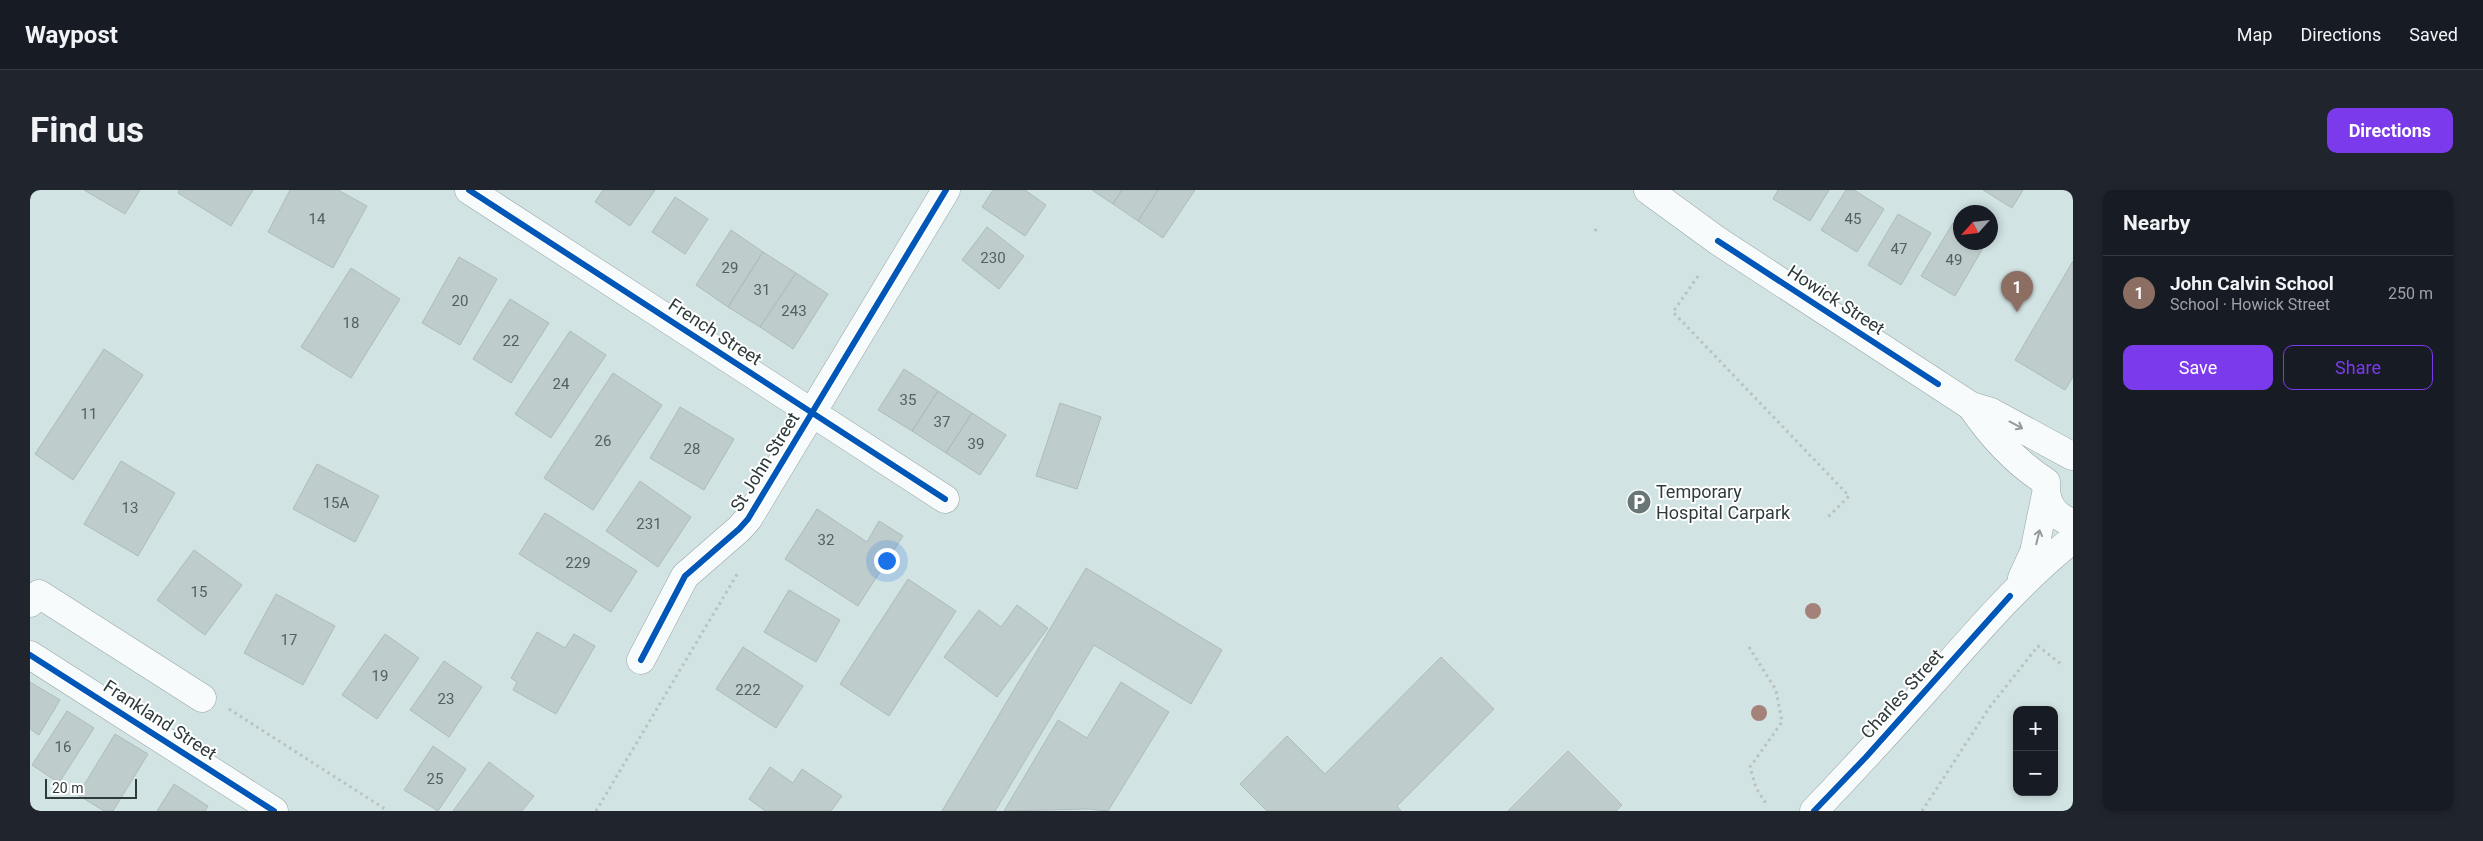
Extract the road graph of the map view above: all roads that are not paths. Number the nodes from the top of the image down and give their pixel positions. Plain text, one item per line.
1 (470, 190) edge
2 (946, 190) edge
3 (1648, 190) edge
4 (1972, 406) junction
5 (813, 413) junction
6 (2072, 456) edge
7 (2046, 488) junction
8 (945, 499) dead end
9 (2073, 523) edge
10 (2073, 539) edge
11 (2010, 596) junction
12 (30, 603) edge
13 (30, 654) edge
14 (641, 660) dead end
15 (202, 698) road end
16 (267, 809) edge
17 (1814, 811) edge

1 - 5 street, French Street
2 - 5 street, St John Street
3 - 4 street, Howick Street
4 -> 6 street, Howick Street
4 - 7 street, Howick Street
5 - 8 street, French Street
5 - 14 street, St John Street
6 - 7 street
7 - 9 street
11 -> 7 street, Charles Street
10 - 11 street, Charles Street
11 - 17 street, Charles Street
12 - 15 street
13 - 16 street, Frankland Street

